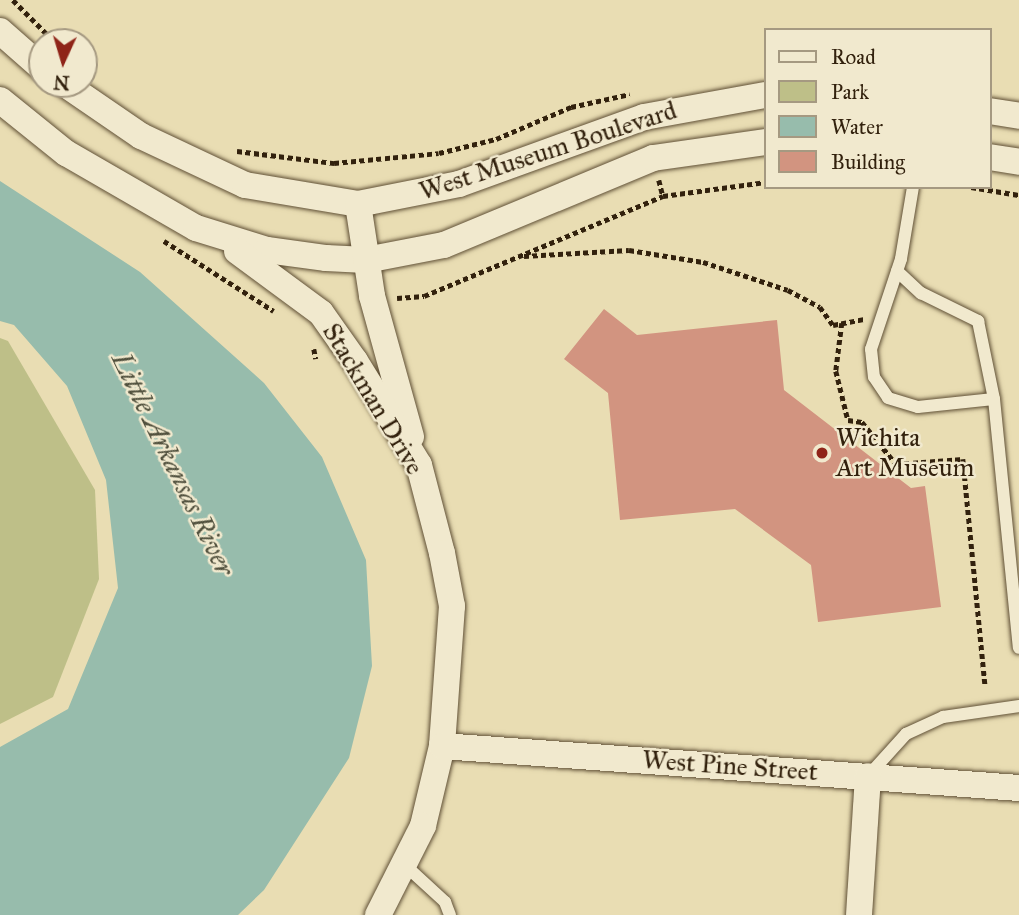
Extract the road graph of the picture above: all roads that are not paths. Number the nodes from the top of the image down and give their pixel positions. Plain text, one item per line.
1 (0, 31) edge
2 (28, 56) edge
3 (764, 95) edge
4 (85, 98) edge
5 (0, 100) edge
6 (991, 111) edge
7 (1019, 116) edge
8 (764, 142) edge
9 (991, 157) edge
10 (1019, 162) edge
11 (913, 189) edge
12 (358, 204) junction
13 (197, 228) junction
14 (366, 260) junction
15 (897, 271) junction
16 (994, 399) junction
17 (419, 465) junction
18 (1016, 586) edge
19 (1019, 648) edge
20 (1019, 706) edge
21 (442, 746) junction
22 (867, 776) junction
23 (1019, 788) edge
24 (407, 867) junction
25 (378, 915) edge
26 (450, 915) edge
27 (859, 915) edge

1 - 2 street
3 - 12 street, West Museum Boulevard
4 - 12 street, West Museum Boulevard
5 - 13 street, West Museum Boulevard
6 - 7 street
8 - 14 street, West Museum Boulevard
9 - 10 street
11 - 15 lane
12 - 14 street
13 - 14 street, West Museum Boulevard
13 - 17 street, Stackman Drive
14 - 17 street
15 - 16 lane
15 - 16 lane
16 - 18 lane
17 - 21 street, Stackman Drive
18 - 19 lane
20 - 22 lane
21 - 22 street, West Pine Street
21 - 24 street, Stackman Drive
22 - 23 street, West Pine Street
22 - 27 street
24 - 25 street, Stackman Drive
24 - 26 lane

